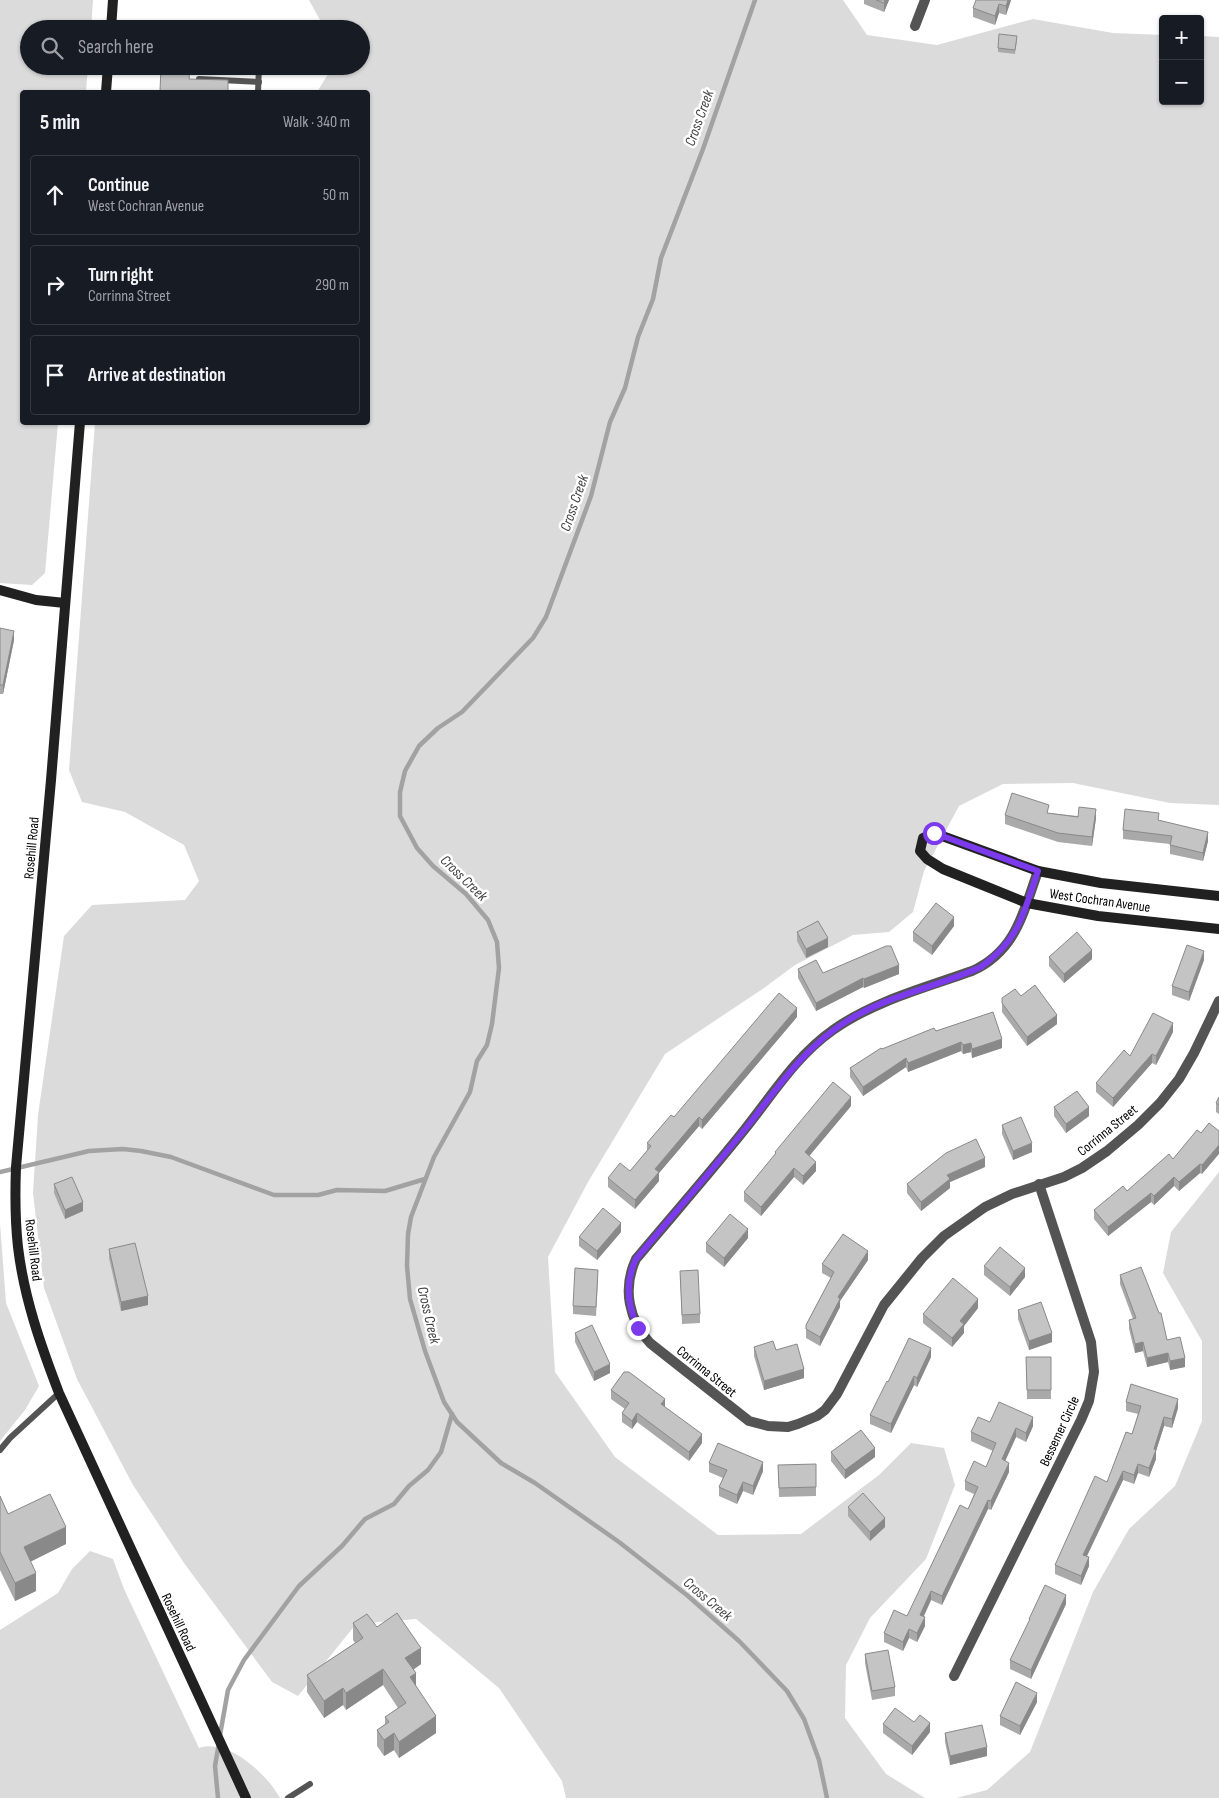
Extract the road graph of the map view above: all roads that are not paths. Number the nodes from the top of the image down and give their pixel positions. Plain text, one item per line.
1 (113, 0) edge
2 (925, 0) edge
3 (112, 20) edge
4 (915, 26) dead end
5 (107, 75) edge
6 (259, 75) edge
7 (199, 79) edge
8 (259, 82) junction
9 (106, 90) edge
10 (258, 90) edge
11 (80, 425) edge
12 (0, 590) edge
13 (65, 603) junction
14 (1038, 871) junction
15 (1219, 896) edge
16 (1027, 903) junction
17 (1219, 929) edge
18 (1219, 1001) edge
19 (1039, 1184) junction
20 (60, 1393) junction
21 (0, 1450) edge
22 (954, 1676) dead end
23 (310, 1784) dead end
24 (246, 1798) edge
25 (288, 1798) edge

1 - 3 main road
2 - 4 street
5 - 9 main road
6 - 8 lane
7 - 8 lane
8 - 10 lane
11 - 13 main road, Rosehill Road
12 - 13 main road
13 - 20 main road, Rosehill Road
14 - 15 main road, West Cochran Avenue
14 - 16 street, Corrinna Street
14 - 16 main road, West Cochran Avenue
16 - 17 main road, West Cochran Avenue
16 - 19 street, Corrinna Street
18 - 19 street, Corrinna Street
19 - 22 street, Bessemer Circle
20 - 21 lane
20 - 24 main road, Rosehill Road
23 - 25 lane

